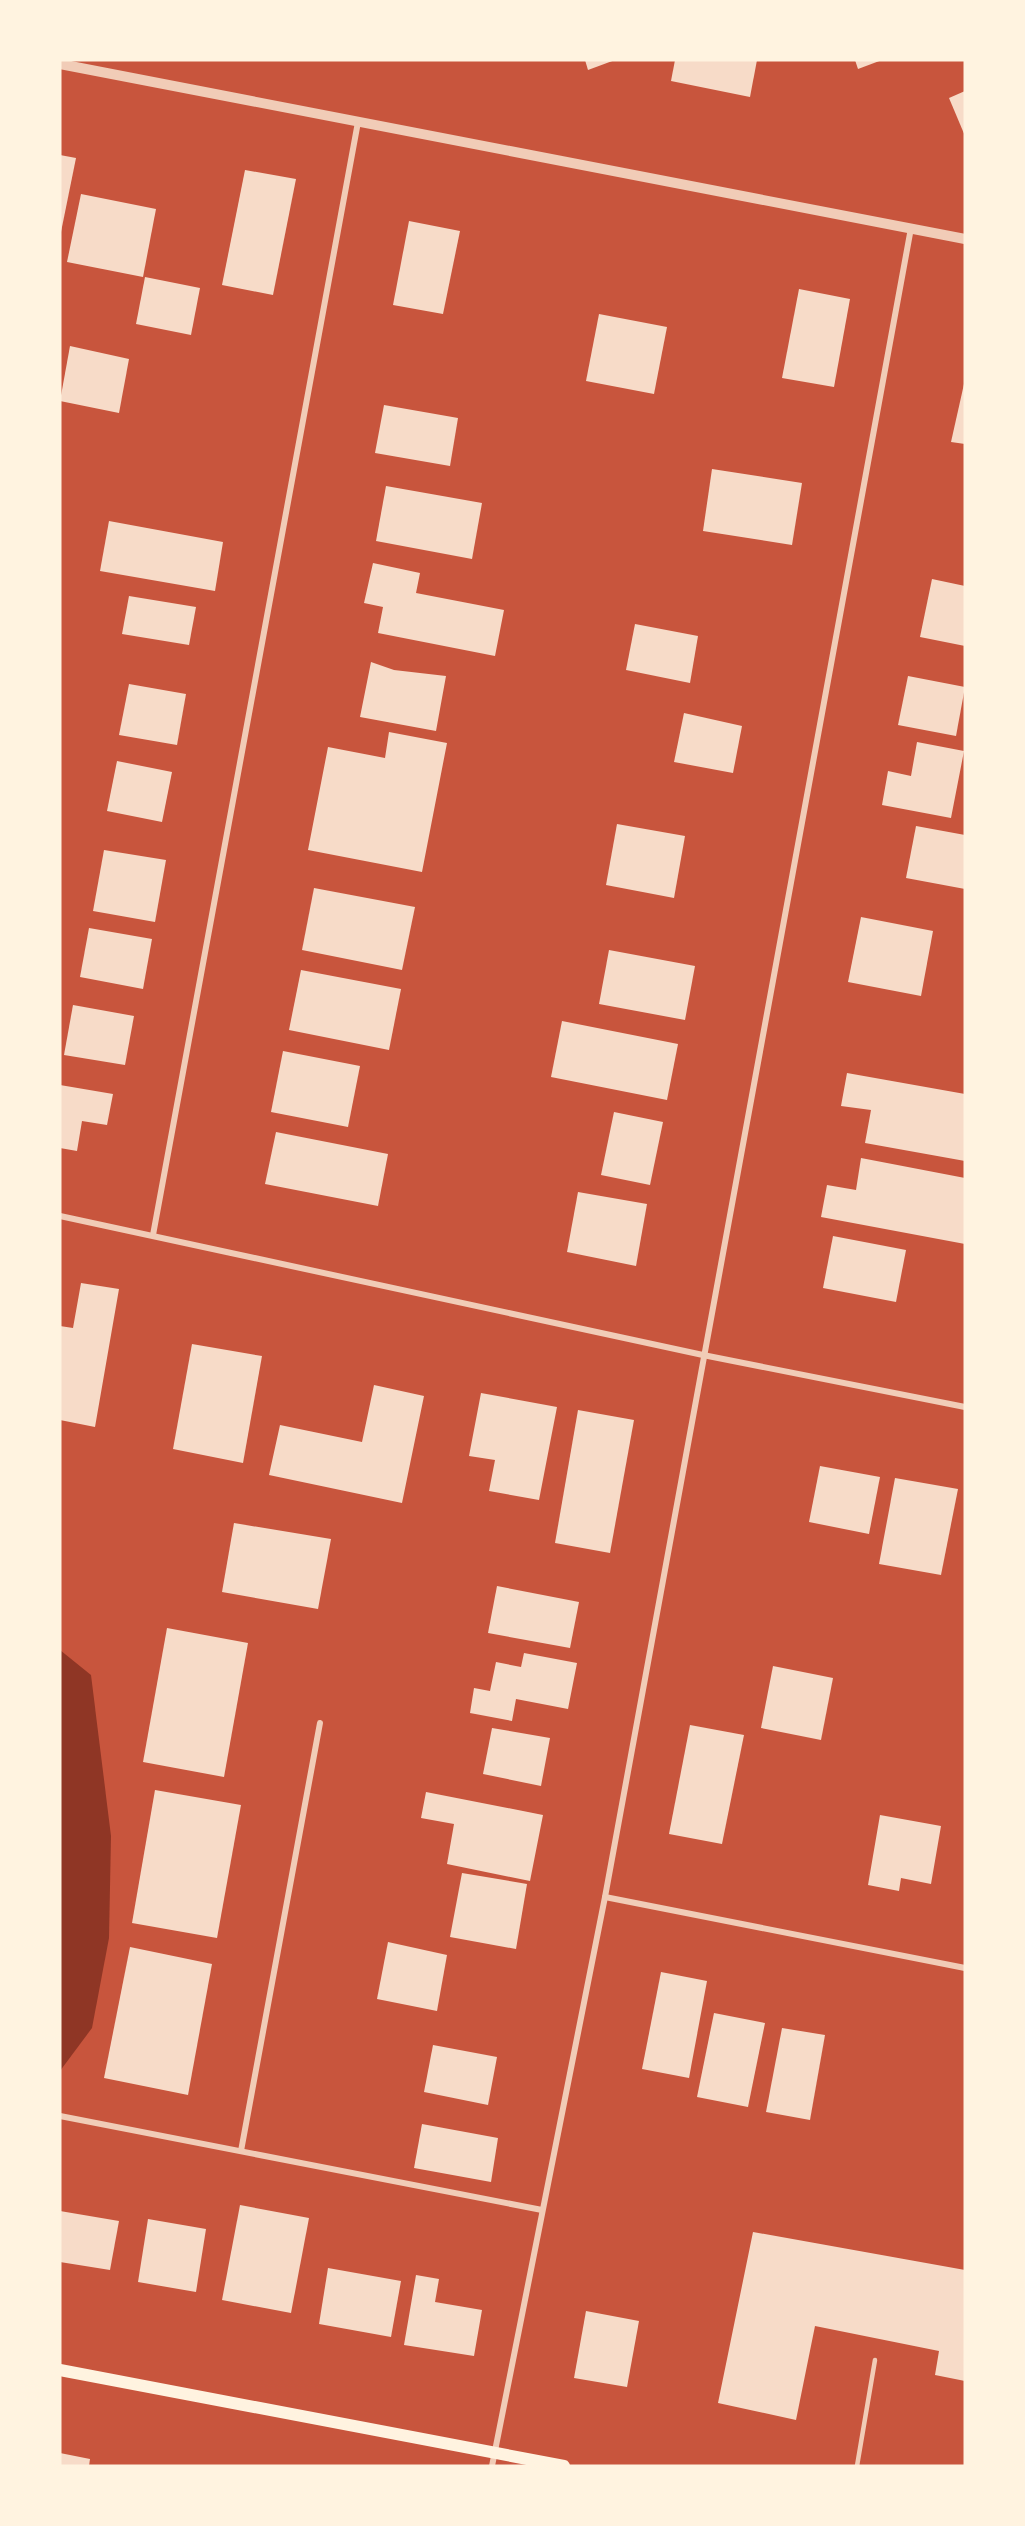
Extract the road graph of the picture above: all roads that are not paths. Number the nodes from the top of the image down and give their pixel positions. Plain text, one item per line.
1 (60, 64) edge
2 (358, 122) junction
3 (911, 228) junction
4 (965, 239) edge
5 (60, 1216) edge
6 (153, 1235) junction
7 (703, 1355) junction
8 (965, 1407) edge
9 (320, 1723) dead end
10 (605, 1897) junction
11 (965, 1968) edge
12 (60, 2116) edge
13 (241, 2151) junction
14 (542, 2210) junction
15 (875, 2360) dead end
16 (60, 2370) edge
17 (495, 2453) junction
18 (492, 2466) edge
19 (564, 2466) edge
20 (856, 2466) edge

1 - 2 street
2 - 3 street
2 - 6 street
3 - 4 street
3 - 7 street
5 - 6 street
6 - 7 street
7 - 8 street
7 - 10 street
9 - 13 street
10 - 11 street
10 - 14 street
12 - 13 street
13 - 14 street
14 - 17 street
15 - 20 lane
16 - 17 main road
17 - 18 street
17 - 19 main road

